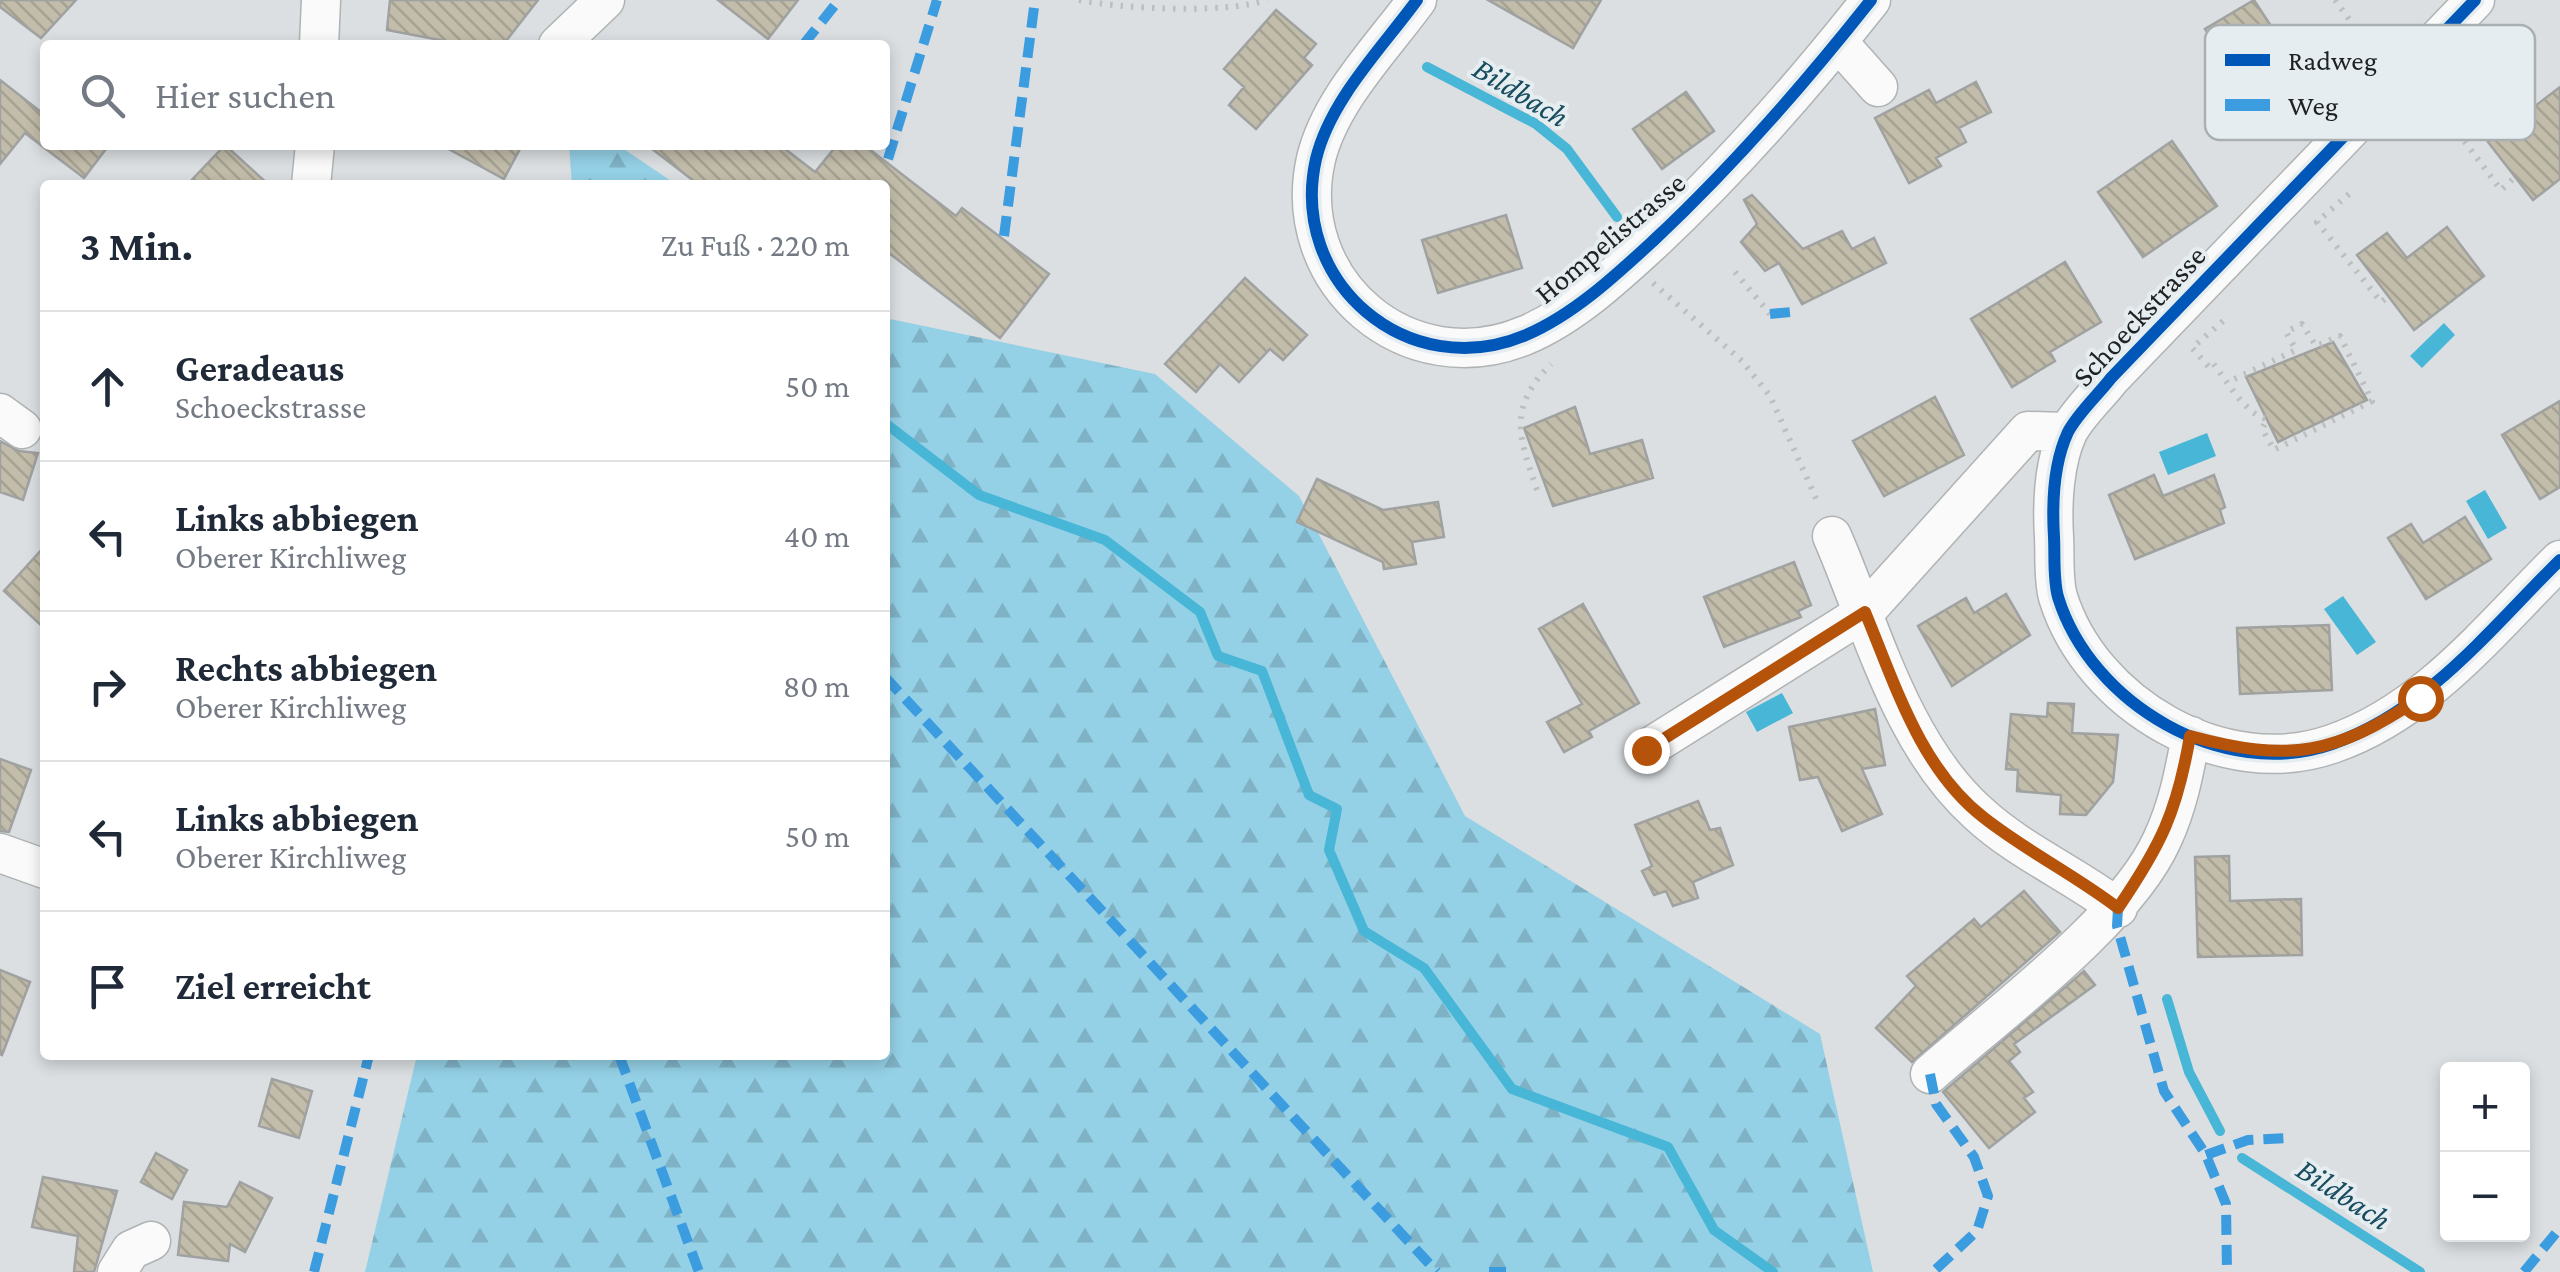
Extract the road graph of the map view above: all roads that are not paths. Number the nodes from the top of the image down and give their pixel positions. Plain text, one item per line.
1 (322, 0) edge
2 (605, 0) edge
3 (1417, 0) edge
4 (1872, 0) edge
5 (2475, 0) edge
6 (2451, 25) edge
7 (319, 40) edge
8 (563, 40) edge
9 (1838, 42) junction
10 (1878, 87) dead end
11 (2340, 140) edge
12 (314, 150) edge
13 (312, 180) edge
14 (2068, 432) junction
15 (1832, 536) road end
16 (2560, 560) edge
17 (1865, 612) junction
18 (2190, 736) junction
19 (1646, 750) dead end
20 (0, 853) edge
21 (40, 867) edge
22 (2118, 908) junction
23 (1930, 1074) dead end
24 (152, 1241) dead end
25 (117, 1272) edge

1 - 7 street
2 - 8 street
3 - 9 street, Hompelistrasse
4 - 9 street, Hompelistrasse
5 - 6 street, Schoeckstrasse
9 - 10 street
11 - 14 street, Schoeckstrasse
12 - 13 street
14 - 17 street
14 - 18 street, Schoeckstrasse
15 - 17 street
16 - 18 street, Schoeckstrasse
17 - 19 street
17 - 22 street
18 - 22 street
20 - 21 street
22 - 23 street
24 - 25 street

